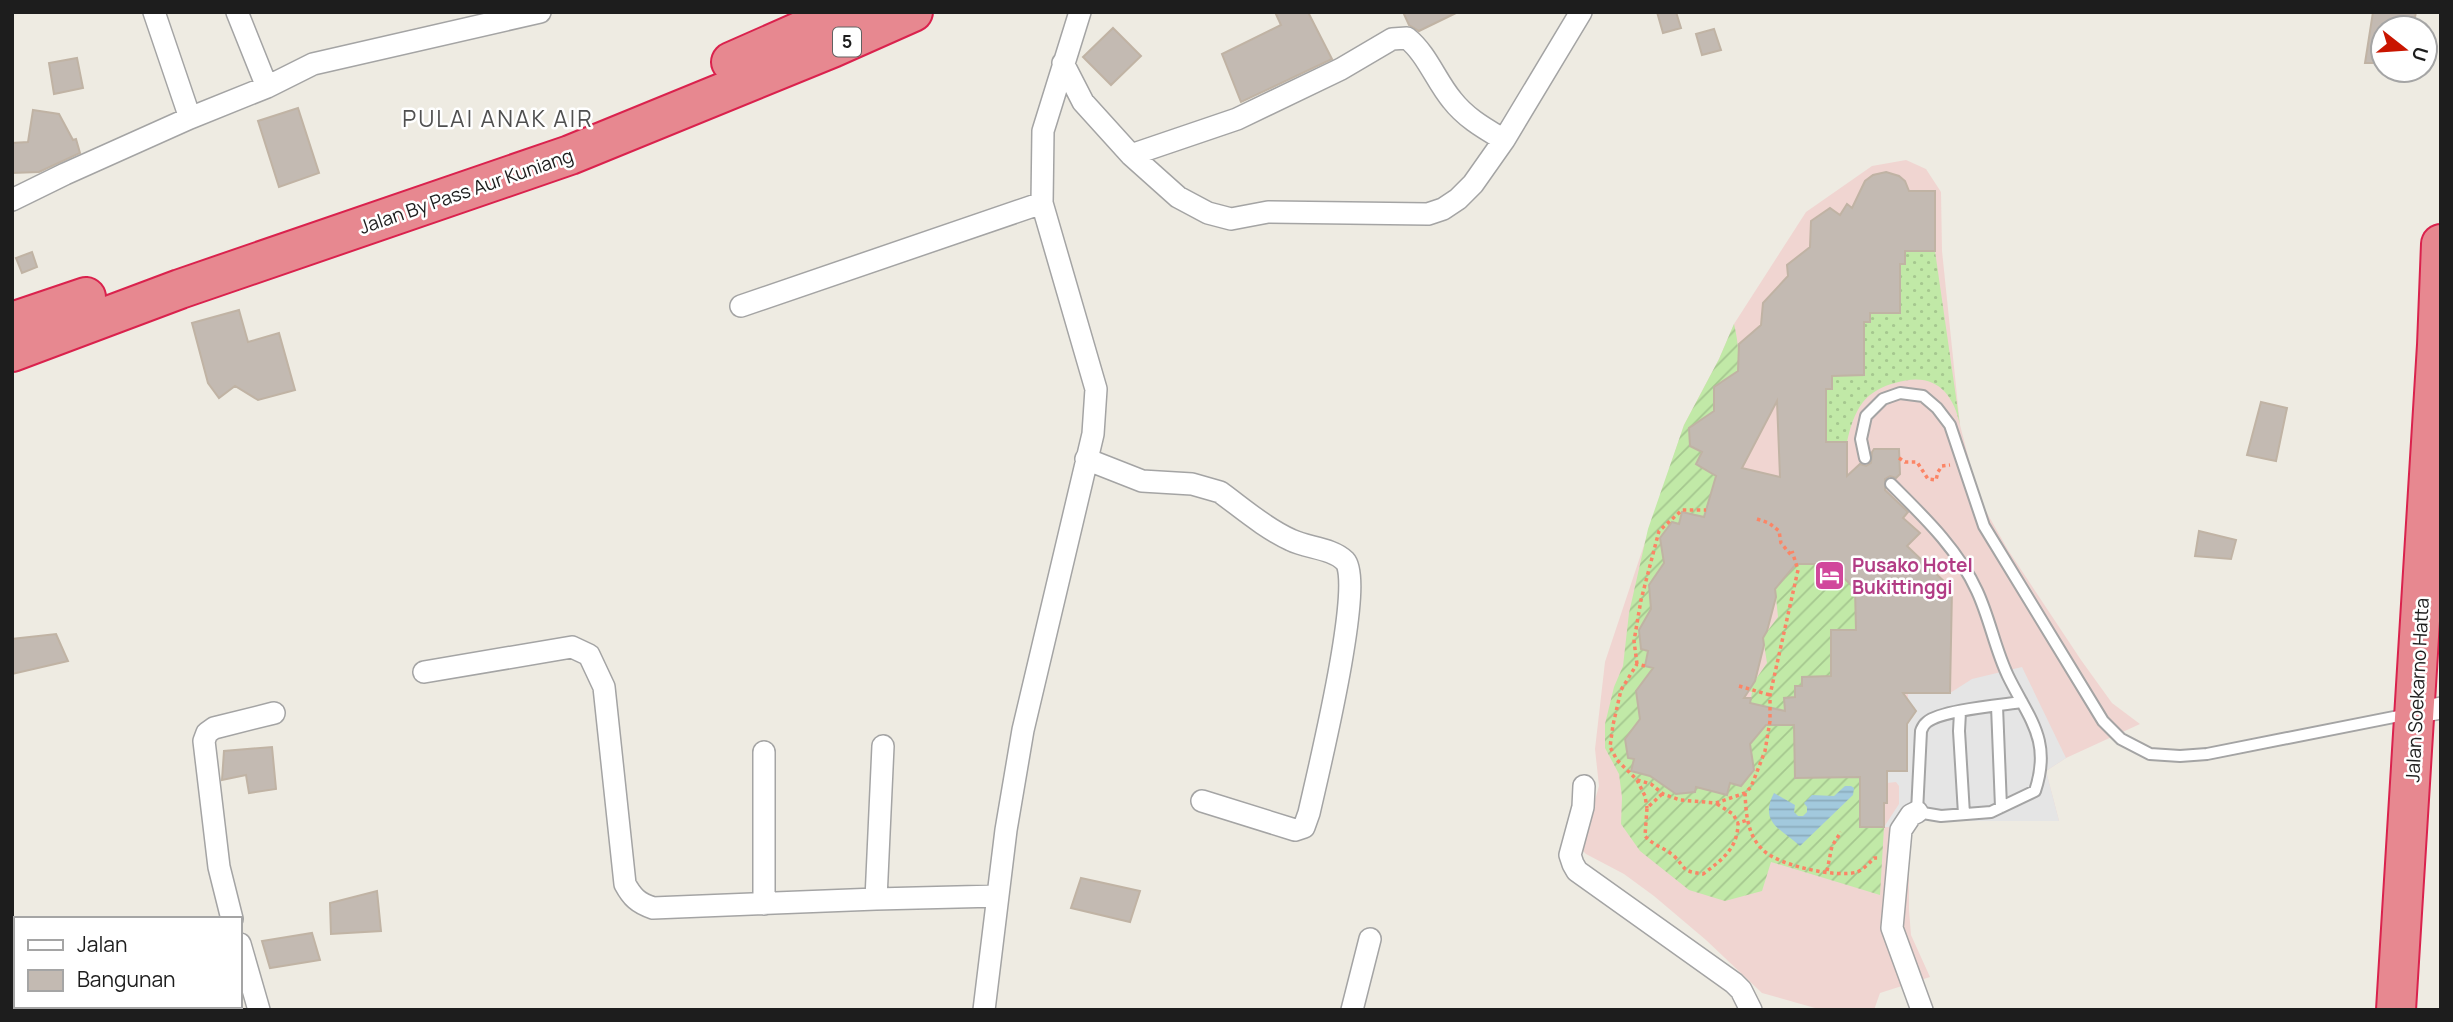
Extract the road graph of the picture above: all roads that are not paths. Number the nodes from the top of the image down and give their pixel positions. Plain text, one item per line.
1 (154, 12) edge
2 (237, 12) edge
3 (540, 12) edge
4 (913, 12) edge
5 (1080, 12) edge
6 (1581, 12) edge
7 (833, 27) edge
8 (1063, 63) junction
9 (267, 87) junction
10 (190, 118) junction
11 (1504, 140) junction
12 (1131, 155) junction
13 (12, 200) edge
14 (1042, 203) junction
15 (2441, 244) edge
16 (741, 306) dead end
17 (68, 318) junction
18 (12, 322) edge
19 (2439, 345) edge
20 (12, 352) edge
21 (1865, 458) dead end
22 (1086, 459) junction
23 (1891, 484) dead end
24 (424, 672) dead end
25 (2022, 702) junction
26 (1997, 706) junction
27 (2428, 710) edge
28 (1960, 712) junction
29 (274, 713) dead end
30 (883, 746) dead end
31 (764, 752) dead end
32 (1584, 786) dead end
33 (1202, 801) dead end
34 (2001, 807) junction
35 (1917, 812) junction
36 (1964, 814) junction
37 (998, 896) junction
38 (876, 899) junction
39 (764, 904) junction
40 (232, 917) edge
41 (1370, 939) dead end
42 (242, 951) edge
43 (260, 1010) edge
44 (984, 1010) edge
45 (1352, 1010) edge
46 (1751, 1010) edge
47 (1922, 1010) edge
48 (2396, 1010) edge

1 - 10 street
2 - 9 street
3 - 9 street
4 - 7 highway, Jalan By Pass Aur Kuniang / 5
5 - 8 street
6 - 11 street
7 - 17 highway, Jalan By Pass Aur Kuniang / 5
8 - 12 street
8 - 14 street
9 - 10 street
10 - 13 street
11 - 12 street
11 - 12 street
14 - 16 street
14 - 22 street
15 - 19 highway, Jalan Soekarno Hatta
17 - 18 highway, Jalan By Pass Aur Kuniang
17 - 20 highway, Jalan By Pass Aur Kuniang
19 - 27 highway, Jalan Soekarno Hatta
21 - 27 lane
22 - 33 street
22 - 37 street
23 - 25 lane
24 - 39 street
25 - 26 lane
25 - 34 lane
26 - 28 lane
26 - 34 lane
27 - 48 highway, Jalan Soekarno Hatta
28 - 35 lane
28 - 36 lane
29 - 40 street
30 - 38 street
31 - 39 street
32 - 46 street
34 - 36 lane
35 - 36 lane
35 - 47 street
37 - 38 street
37 - 44 street
38 - 39 street
41 - 45 street
42 - 43 street

